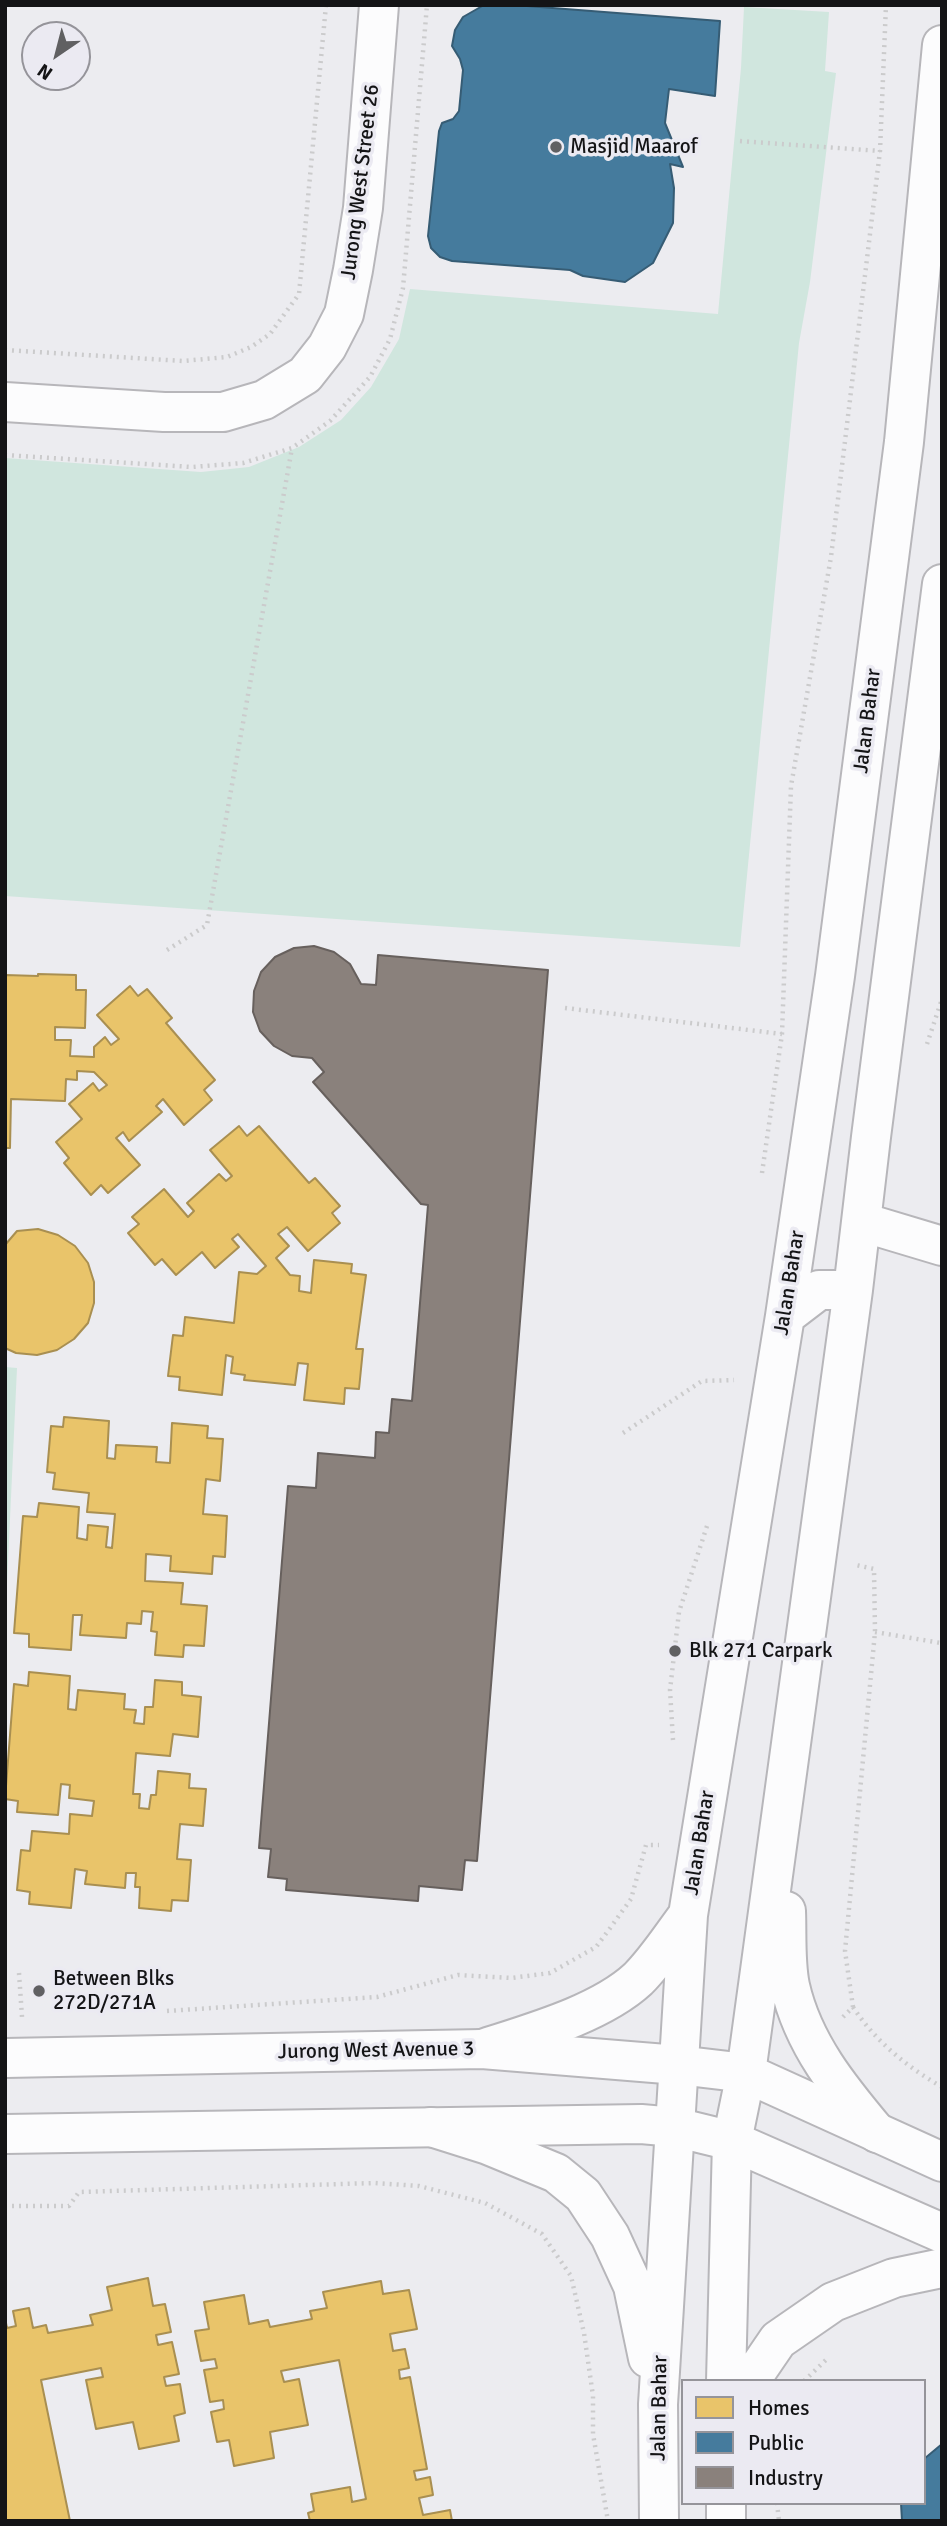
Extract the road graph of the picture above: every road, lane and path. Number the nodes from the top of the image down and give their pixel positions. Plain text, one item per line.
1 (326, 5) edge
2 (379, 5) edge
3 (886, 5) edge
4 (942, 45) edge
5 (740, 141) dead end
6 (880, 151) junction
7 (5, 350) edge
8 (5, 402) edge
9 (292, 448) dead end
10 (942, 584) edge
11 (167, 950) dead end
12 (942, 999) edge
13 (565, 1008) dead end
14 (782, 1034) junction
15 (925, 1048) dead end
16 (760, 1182) dead end
17 (862, 1222) junction
18 (942, 1246) edge
19 (853, 1290) junction
20 (785, 1316) junction
21 (737, 1367) dead end
22 (735, 1380) junction
23 (734, 1393) dead end
24 (623, 1433) dead end
25 (708, 1522) dead end
26 (856, 1553) dead end
27 (875, 1632) junction
28 (942, 1643) edge
29 (673, 1742) dead end
30 (781, 1821) junction
31 (667, 1845) dead end
32 (688, 1915) junction
33 (19, 1973) dead end
34 (853, 2007) junction
35 (161, 2012) dead end
36 (31, 2020) dead end
37 (14, 2021) dead end
38 (22, 2021) junction
39 (835, 2024) dead end
40 (482, 2049) junction
41 (5, 2058) edge
42 (678, 2065) junction
43 (746, 2073) junction
44 (942, 2087) edge
45 (431, 2127) junction
46 (675, 2127) junction
47 (877, 2133) junction
48 (5, 2134) edge
49 (732, 2141) junction
50 (942, 2162) edge
51 (5, 2206) edge
52 (942, 2232) edge
53 (942, 2267) edge
54 (830, 2357) dead end
55 (726, 2379) edge
56 (751, 2379) edge
57 (806, 2379) edge
58 (658, 2404) junction
59 (608, 2521) edge
60 (659, 2521) edge

1 - 7 path
2 - 8 main road, Jurong West Street 26
3 - 6 path
4 - 20 main road, Jalan Bahar
5 - 6 path
6 - 14 path
9 - 11 path
10 - 17 main road
12 - 15 path
13 - 14 path
14 - 16 path
17 - 18 main road
17 - 19 main road
19 - 20 main road
19 - 30 main road
20 - 32 main road, Jalan Bahar
21 - 22 path
22 - 23 path
22 - 24 path
25 - 29 path
26 - 27 path
27 - 28 path
27 - 34 path
30 - 43 main road
30 - 47 main road
31 - 35 path
32 - 40 main road
32 - 42 main road, Jalan Bahar
33 - 38 path
34 - 39 path
34 - 44 path
36 - 38 path
37 - 38 path
40 - 41 main road, Jurong West Avenue 3
40 - 42 main road, Jurong West Avenue 3
42 - 43 main road, Jurong West Avenue 3
42 - 46 main road, Jalan Bahar
43 - 47 main road, Jurong West Avenue 3
43 - 49 main road
45 - 46 main road
45 - 48 main road
45 - 58 main road
46 - 49 main road
46 - 58 main road, Jalan Bahar
47 - 50 main road, Jurong West Avenue 3
49 - 52 main road
49 - 55 main road
51 - 59 path
53 - 56 main road
54 - 57 path
58 - 60 main road, Jalan Bahar

